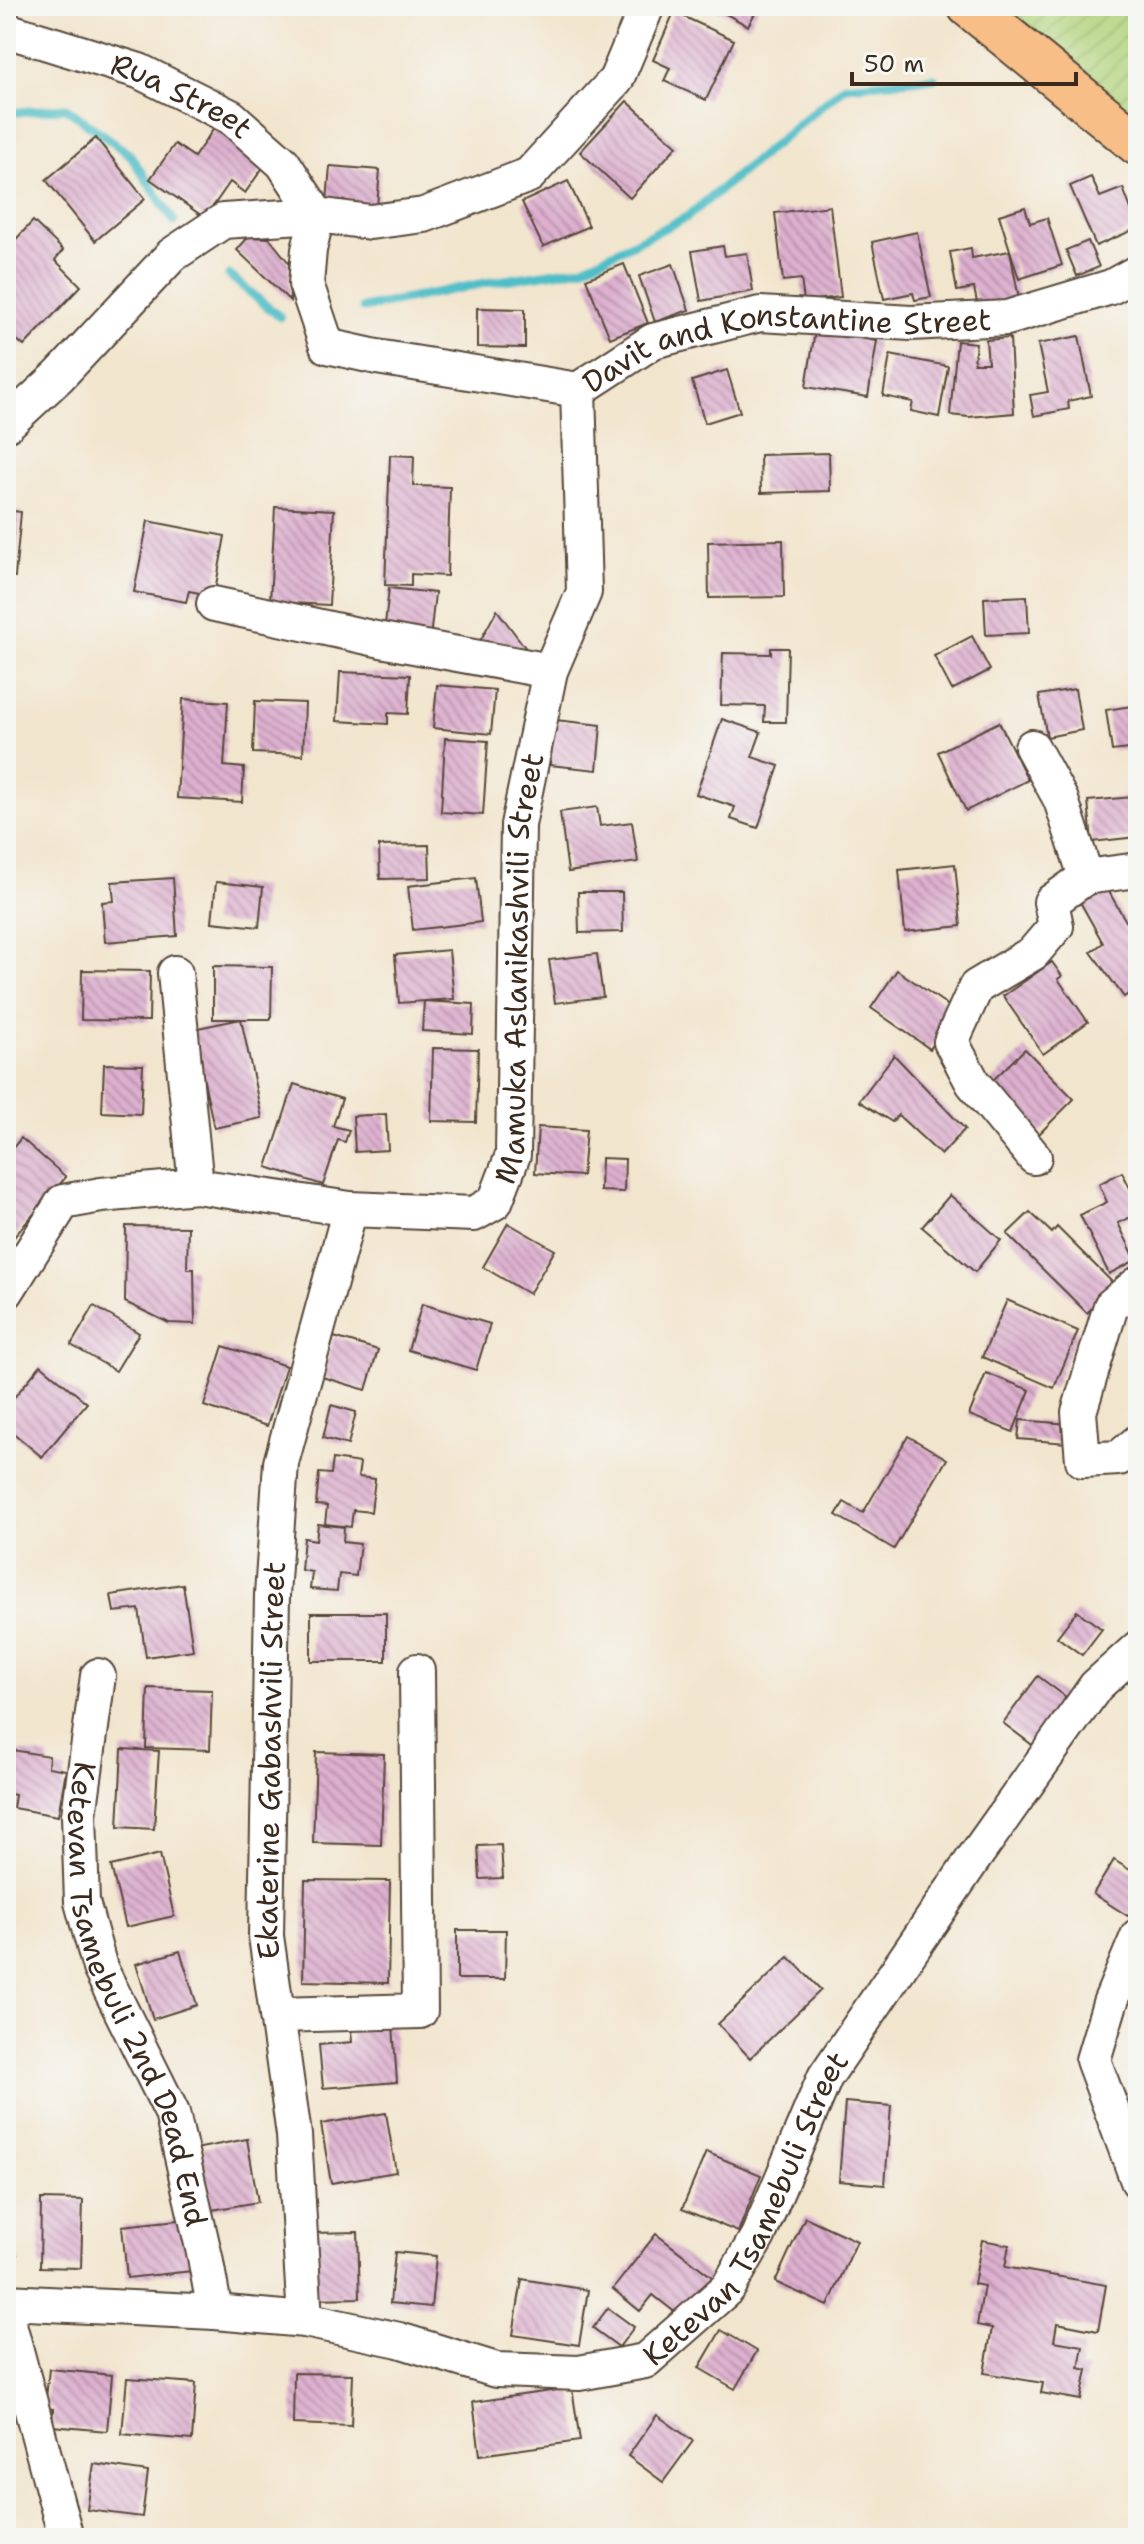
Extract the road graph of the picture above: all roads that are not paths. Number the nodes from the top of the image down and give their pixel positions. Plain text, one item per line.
1 (647, 6) edge
2 (969, 6) edge
3 (6, 30) edge
4 (1138, 144) edge
5 (317, 215) junction
6 (1138, 272) edge
7 (578, 390) junction
8 (6, 425) edge
9 (214, 604) dead end
10 (550, 671) junction
11 (1032, 747) dead end
12 (1138, 870) edge
13 (1086, 877) junction
14 (175, 973) dead end
15 (1034, 1157) dead end
16 (196, 1186) junction
17 (350, 1209) junction
18 (1138, 1284) edge
19 (6, 1292) edge
20 (1138, 1442) edge
21 (1138, 1648) edge
22 (417, 1671) dead end
23 (98, 1676) dead end
24 (1138, 1936) edge
25 (277, 2015) junction
26 (1138, 2181) edge
27 (6, 2302) edge
28 (215, 2312) junction
29 (6, 2313) edge
30 (305, 2320) junction
31 (66, 2538) edge

1 - 5 street
2 - 4 main road
3 - 5 street, Rua Street
5 - 7 street, Davit and Konstantine Street
5 - 8 street
6 - 7 street, Davit and Konstantine Street
7 - 10 street, Mamuka Aslanikashvili Street
9 - 10 street
10 - 17 street, Mamuka Aslanikashvili Street
11 - 13 street
12 - 13 street
13 - 15 street
14 - 16 street
16 - 17 street, Mamuka Aslanikashvili Street
16 - 19 street, Mamuka Aslanikashvili Street
17 - 25 street, Ekaterine Gabashvili Street
18 - 20 street
21 - 30 street, Ketevan Tsamebuli Street
22 - 25 street
23 - 28 street, Ketevan Tsamebuli 2nd Dead End
24 - 26 street
25 - 30 street, Ekaterine Gabashvili Street
27 - 28 street, Ketevan Tsamebuli Street
28 - 30 street, Ketevan Tsamebuli Street
29 - 31 street

